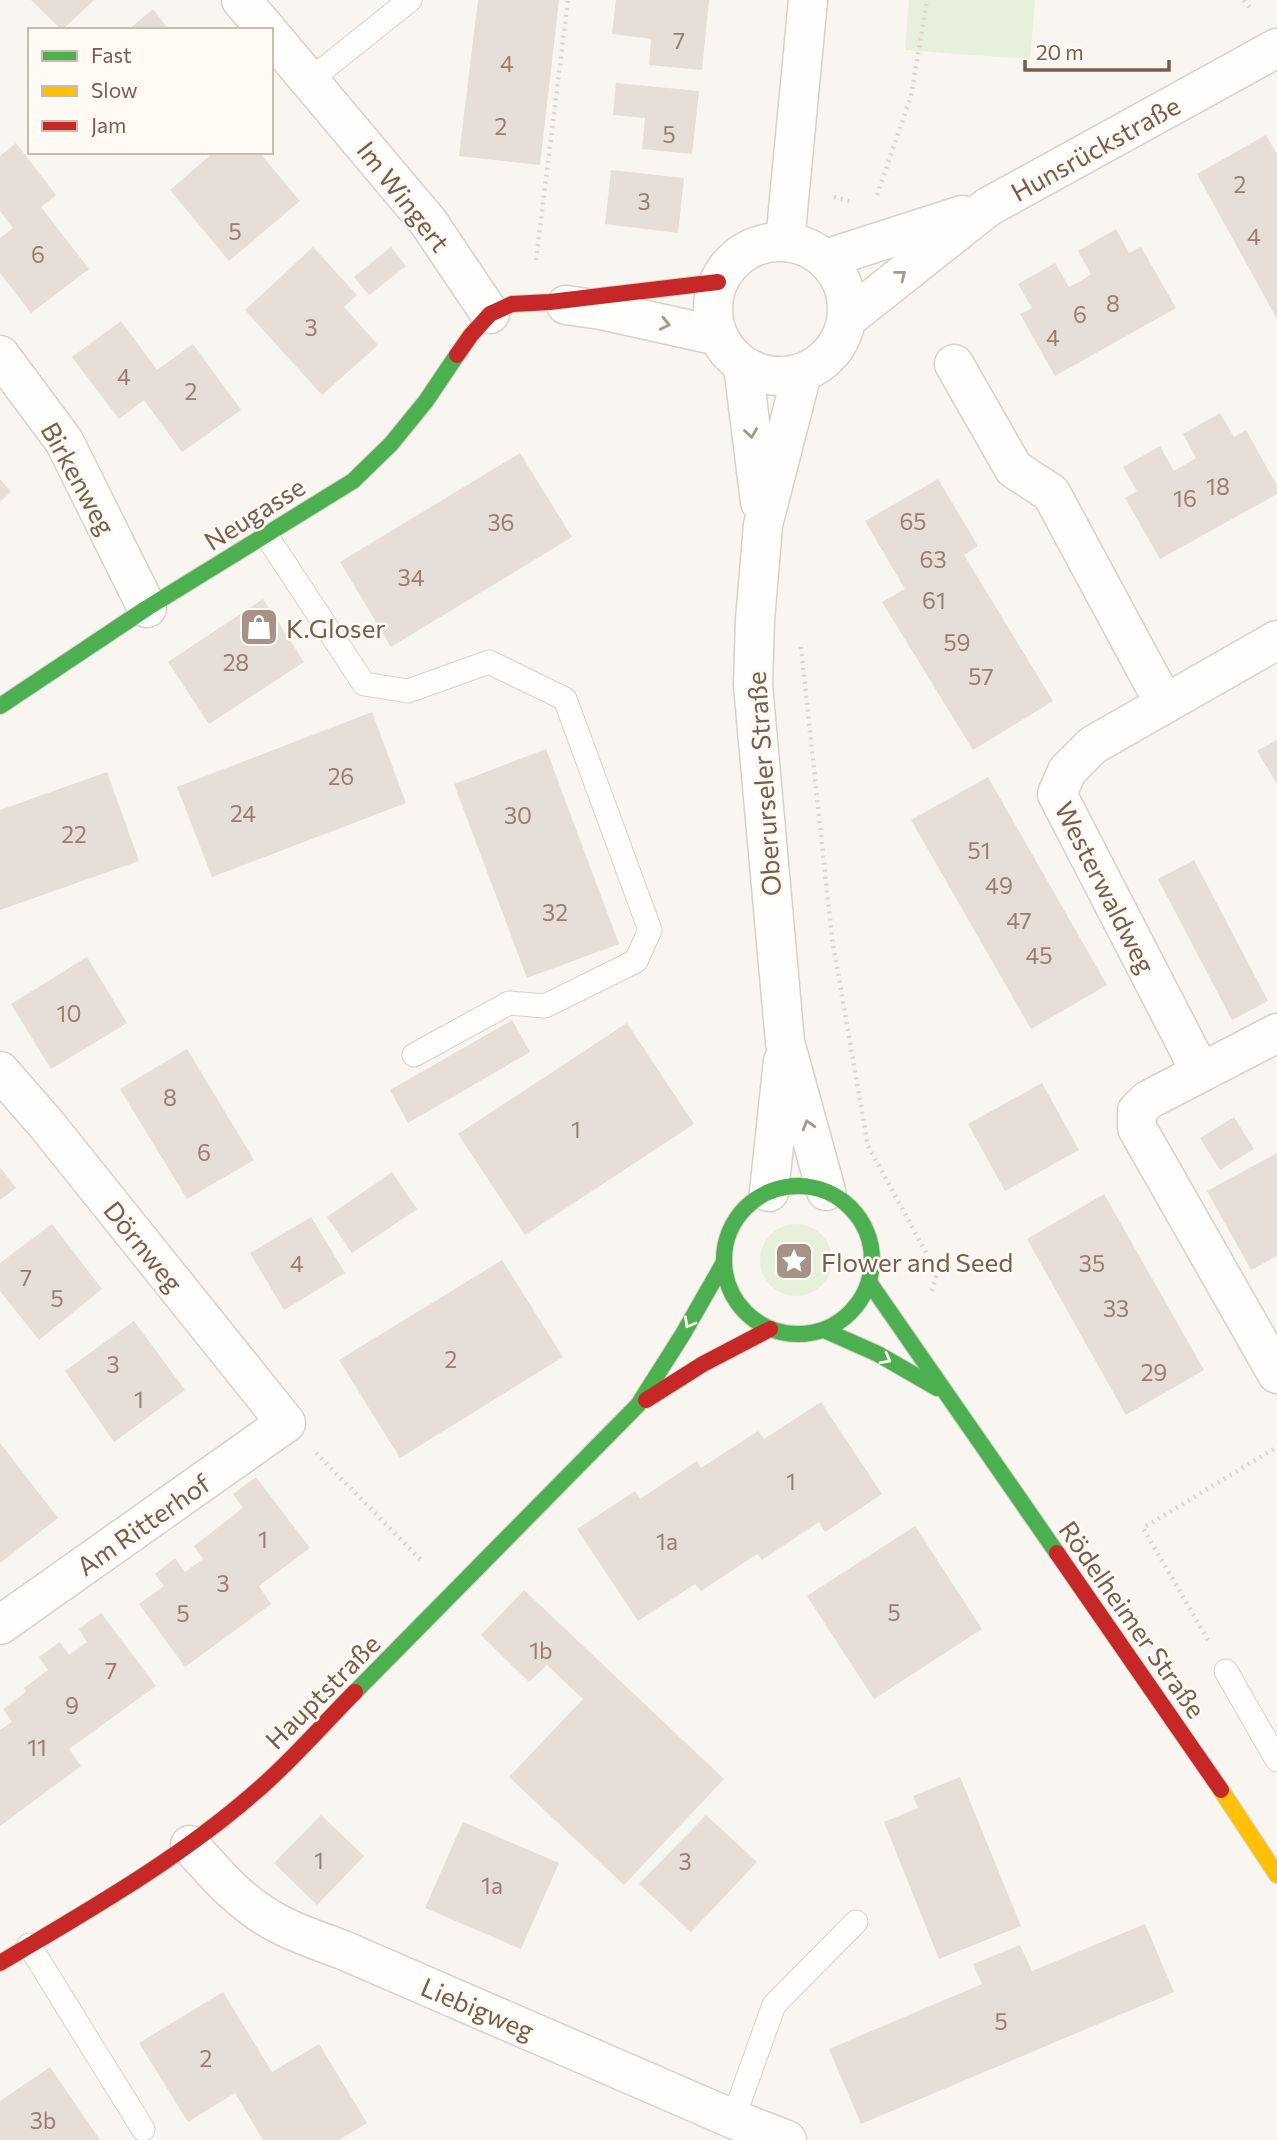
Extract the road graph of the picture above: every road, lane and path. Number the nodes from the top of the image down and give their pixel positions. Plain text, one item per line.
1 (241, 0) edge
2 (410, 0) edge
3 (568, 0) edge
4 (808, 0) edge
5 (927, 0) edge
6 (265, 28) edge
7 (273, 37) edge
8 (1277, 48) edge
9 (310, 80) junction
10 (881, 188) dead end
11 (988, 207) junction
12 (785, 242) junction
13 (825, 259) junction
14 (718, 282) junction
15 (539, 303) junction
16 (491, 314) junction
17 (848, 318) junction
18 (718, 336) junction
19 (0, 355) edge
20 (954, 364) dead end
21 (743, 366) junction
22 (802, 373) junction
23 (763, 525) junction
24 (266, 535) junction
25 (148, 608) junction
26 (800, 636) dead end
27 (1277, 640) edge
28 (1164, 703) junction
29 (0, 706) edge
30 (1277, 1032) edge
31 (785, 1042) junction
32 (414, 1055) dead end
33 (0, 1071) edge
34 (1200, 1071) junction
35 (826, 1191) junction
36 (769, 1192) junction
37 (723, 1264) junction
38 (869, 1282) junction
39 (931, 1296) dead end
40 (770, 1329) junction
41 (824, 1330) junction
42 (1277, 1374) edge
43 (946, 1392) junction
44 (638, 1405) junction
45 (286, 1423) junction
46 (1277, 1447) edge
47 (408, 1547) dead end
48 (0, 1625) edge
49 (1226, 1671) joint
50 (1277, 1760) edge
51 (190, 1845) junction
52 (1277, 1875) edge
53 (856, 1922) dead end
54 (29, 1945) junction
55 (0, 1963) edge
56 (733, 2119) junction
57 (143, 2129) dead end
58 (787, 2140) edge

1 - 6 street
2 - 9 lane
3 - 15 path
4 - 12 street
5 - 10 path
7 - 9 street, Im Wingert
8 - 11 street, Hunsrückstraße
9 - 16 street, Im Wingert
11 - 13 street, Hunsrückstraße
17 -> 11 street, Hunsrückstraße
12 - 13 street
12 - 14 street
13 - 17 street
14 - 15 street
14 - 18 street
15 - 16 street
15 -> 18 street
16 - 24 street, Neugasse
17 - 22 street
18 - 21 street
19 - 25 street, Birkenweg
20 - 28 street
21 - 22 street
21 -> 23 street, Oberurseler Straße
22 - 23 street, Oberurseler Straße
23 - 31 street, Oberurseler Straße
24 - 25 street, Neugasse
24 - 32 lane
25 - 29 street, Neugasse
26 - 39 path
27 - 28 street, Westerwaldweg
28 - 34 street, Westerwaldweg
30 - 34 street
35 -> 31 street, Oberurseler Straße
31 - 36 street, Oberurseler Straße
33 - 45 street, Dörnweg
34 - 42 street
35 - 36 street
35 - 38 street
36 - 37 street
37 - 40 street
37 -> 44 street, Hauptstraße
38 - 41 street
38 - 43 street, Rödelheimer Straße
40 - 41 street
40 - 44 street, Hauptstraße
41 -> 43 street, Rödelheimer Straße
43 - 52 street, Rödelheimer Straße
44 - 51 street, Hauptstraße
45 - 47 path
45 - 48 street, Am Ritterhof
46 - 49 path
49 - 50 lane
51 - 54 street, Hauptstraße
51 - 56 street, Liebigweg
53 - 56 lane
54 - 55 street, Hauptstraße
54 - 57 lane
56 - 58 street, Liebigweg

